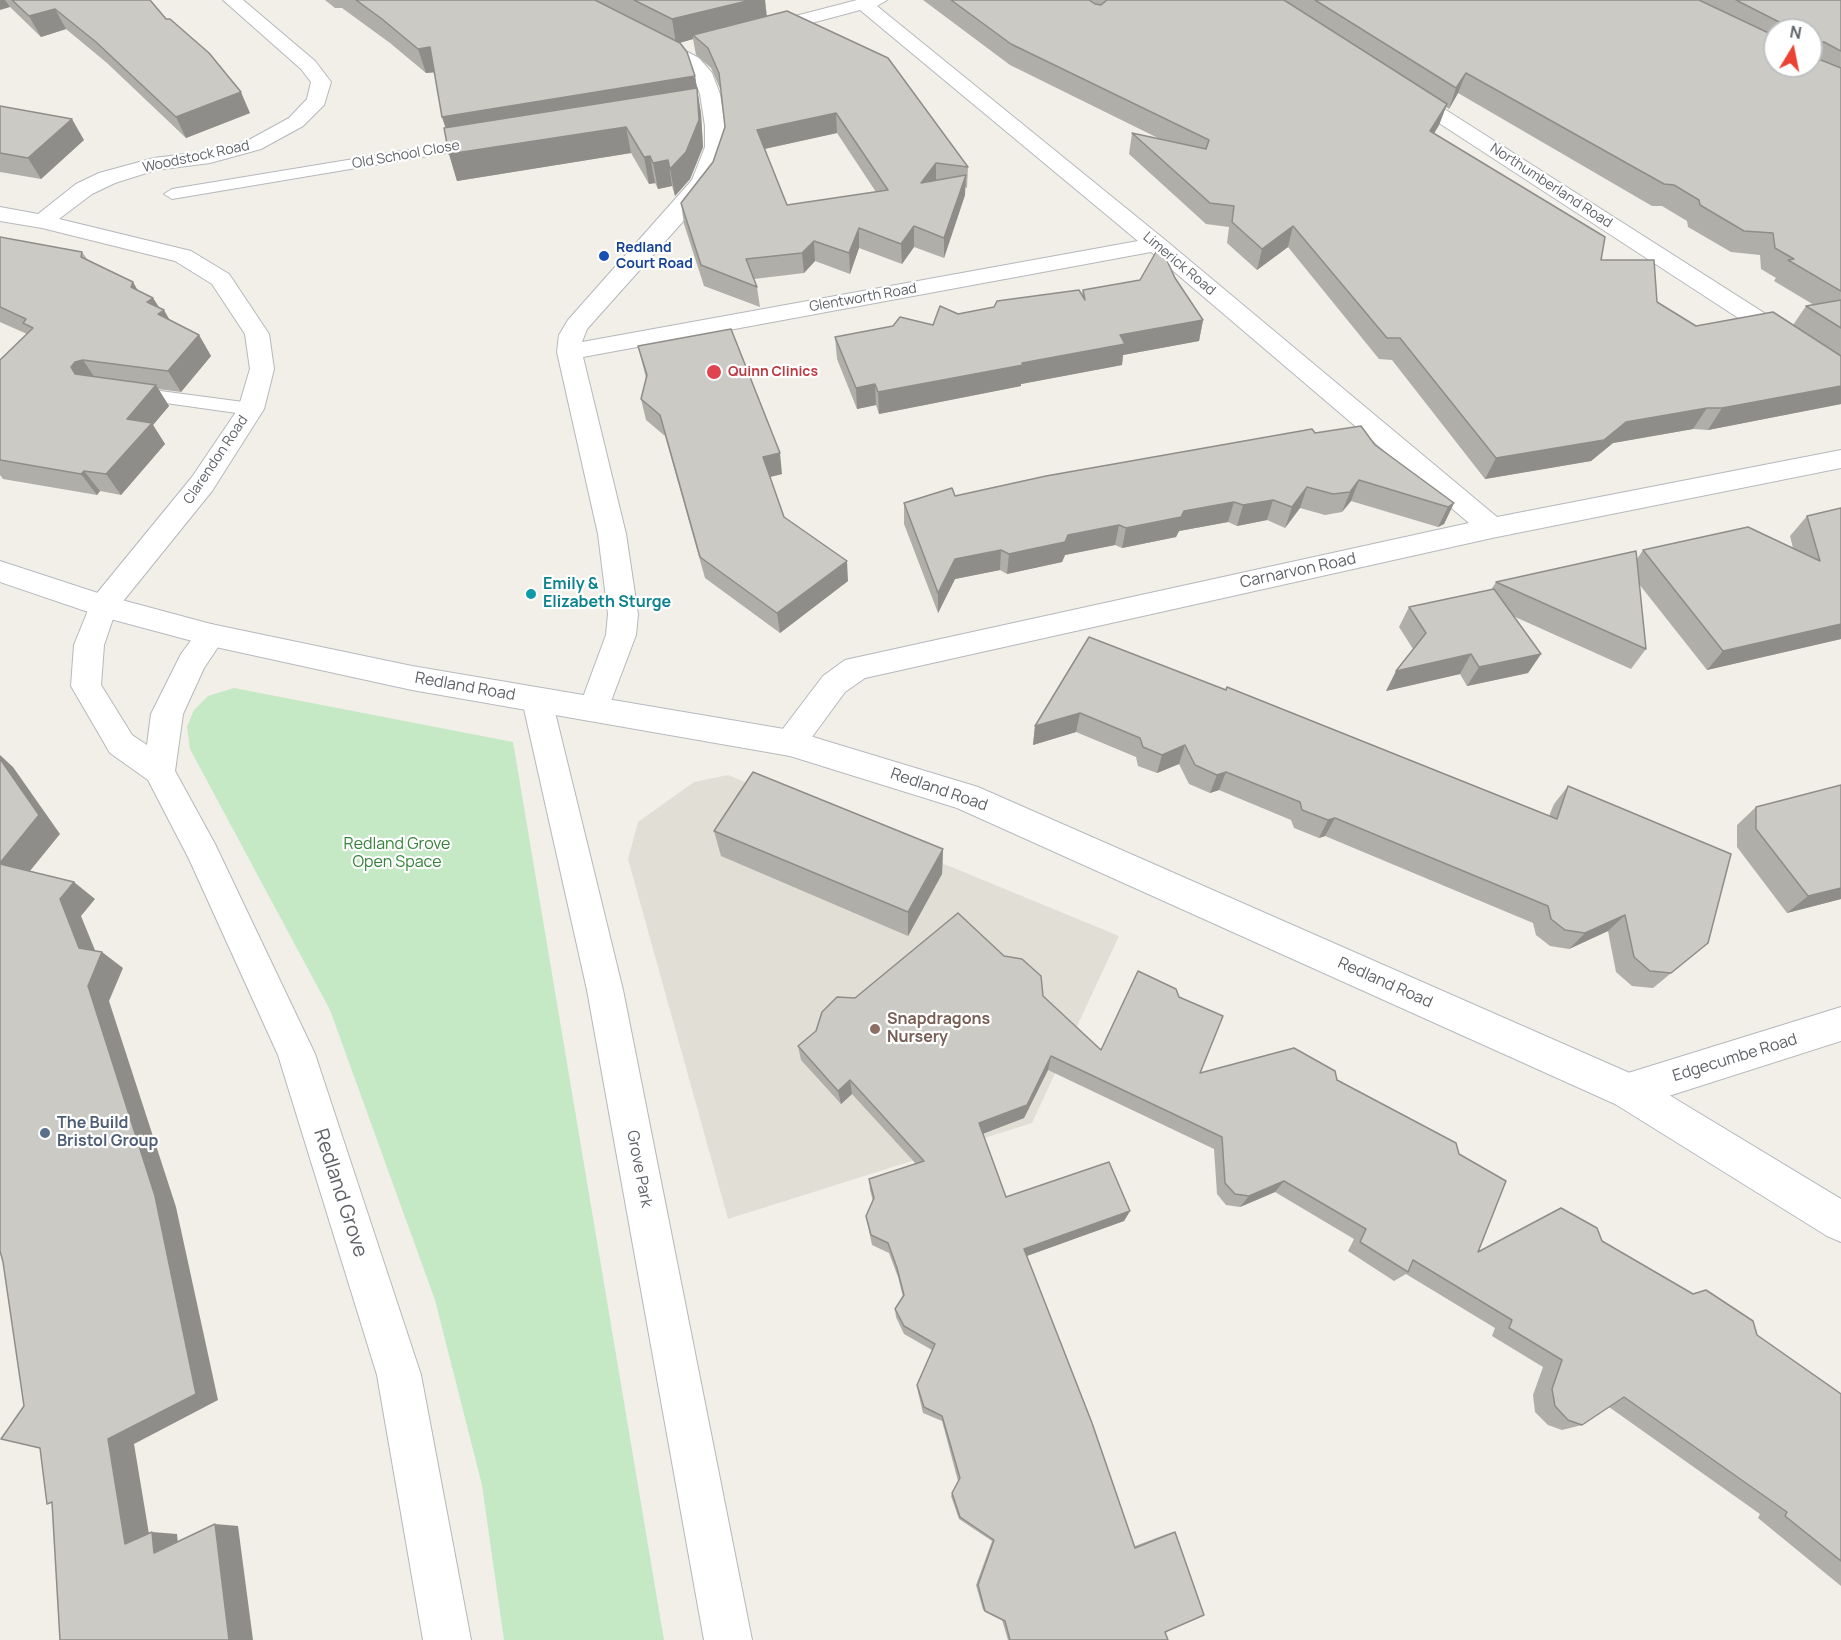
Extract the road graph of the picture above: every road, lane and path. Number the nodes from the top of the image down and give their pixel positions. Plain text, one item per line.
1 (232, 0) edge
2 (573, 0) edge
3 (870, 2) edge
4 (742, 35) edge
5 (1392, 84) edge
6 (500, 140) edge
7 (172, 194) dead end
8 (0, 214) edge
9 (42, 221) junction
10 (1156, 244) junction
11 (569, 352) junction
12 (1841, 373) edge
13 (109, 390) edge
14 (251, 409) junction
15 (1841, 459) edge
16 (1492, 528) junction
17 (0, 571) edge
18 (103, 606) junction
19 (211, 635) junction
20 (537, 700) junction
21 (594, 708) junction
22 (790, 743) junction
23 (159, 771) junction
24 (1841, 1024) edge
25 (1628, 1091) junction
26 (1841, 1222) edge
27 (447, 1640) edge
28 (728, 1640) edge

1 - 9 street, Woodstock Road
2 - 11 street
3 - 4 street
3 - 10 street, Limerick Road
5 - 12 street, Northumberland Road
6 - 7 lane, Old School Close
8 - 9 street, Clarendon Road
9 - 14 street, Clarendon Road
10 - 11 street, Glentworth Road
10 - 16 street, Limerick Road
11 - 21 street
13 - 14 lane
14 - 18 street, Clarendon Road
15 - 16 street, Carnarvon Road
16 - 22 street, Carnarvon Road
17 - 18 street, Redland Road
18 - 19 street, Redland Road
18 - 23 street, Redland Grove
19 - 20 street, Redland Road
19 - 23 street
20 - 21 street, Redland Road
20 - 28 street, Grove Park
21 - 22 street, Redland Road
22 - 25 street, Redland Road
23 - 27 street, Redland Grove
24 - 25 street, Edgecumbe Road
25 - 26 street, Redland Road

